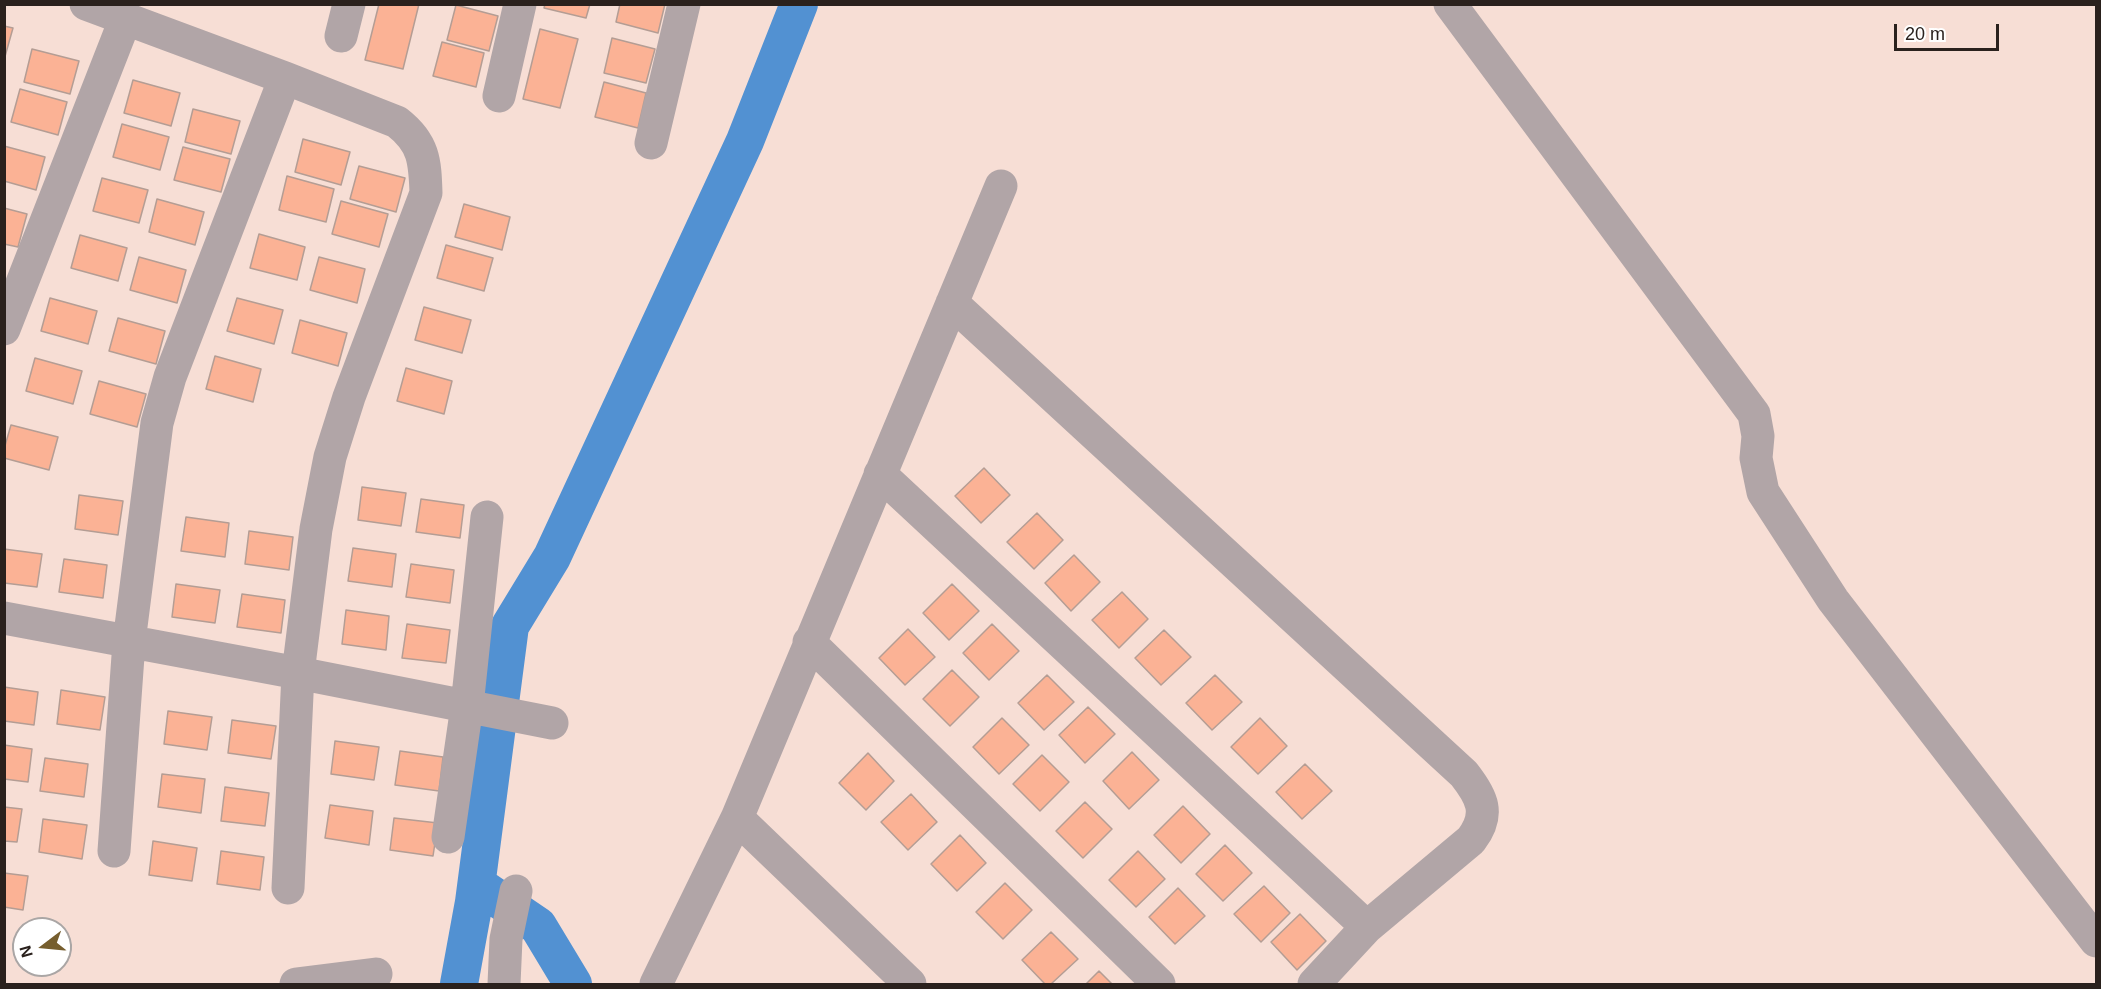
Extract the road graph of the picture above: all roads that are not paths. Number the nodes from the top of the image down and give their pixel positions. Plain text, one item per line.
1 (86, 4) edge
2 (349, 4) edge
3 (520, 4) edge
4 (684, 4) edge
5 (1450, 4) edge
6 (125, 20) junction
7 (341, 36) dead end
8 (285, 78) junction
9 (499, 96) dead end
10 (651, 143) dead end
11 (1001, 186) dead end
12 (952, 303) junction
13 (4, 329) edge
14 (880, 474) junction
15 (487, 517) dead end
16 (4, 618) edge
17 (129, 642) junction
18 (809, 642) junction
19 (298, 673) junction
20 (475, 708) junction
21 (543, 722) dead end
22 (737, 818) junction
23 (448, 837) dead end
24 (114, 851) dead end
25 (288, 888) dead end
26 (516, 891) dead end
27 (1367, 927) junction
28 (2097, 941) edge
29 (376, 974) dead end
30 (296, 984) edge
31 (504, 984) edge
32 (656, 984) edge
33 (910, 984) edge
34 (1159, 984) edge
35 (1314, 984) edge

1 - 6 street
2 - 7 street
3 - 9 street
4 - 10 street
5 - 28 street
6 - 8 street
6 - 13 street
8 - 17 street
8 - 19 street
11 - 12 street
12 - 14 street
12 - 27 street
14 - 18 street
14 - 27 street
15 - 20 street
16 - 17 street
17 - 19 street
17 - 24 street
18 - 22 street
18 - 34 street
19 - 20 street
19 - 25 street
20 - 21 street
20 - 23 street
22 - 32 street
22 - 33 street
26 - 31 street
27 - 35 street
29 - 30 street

